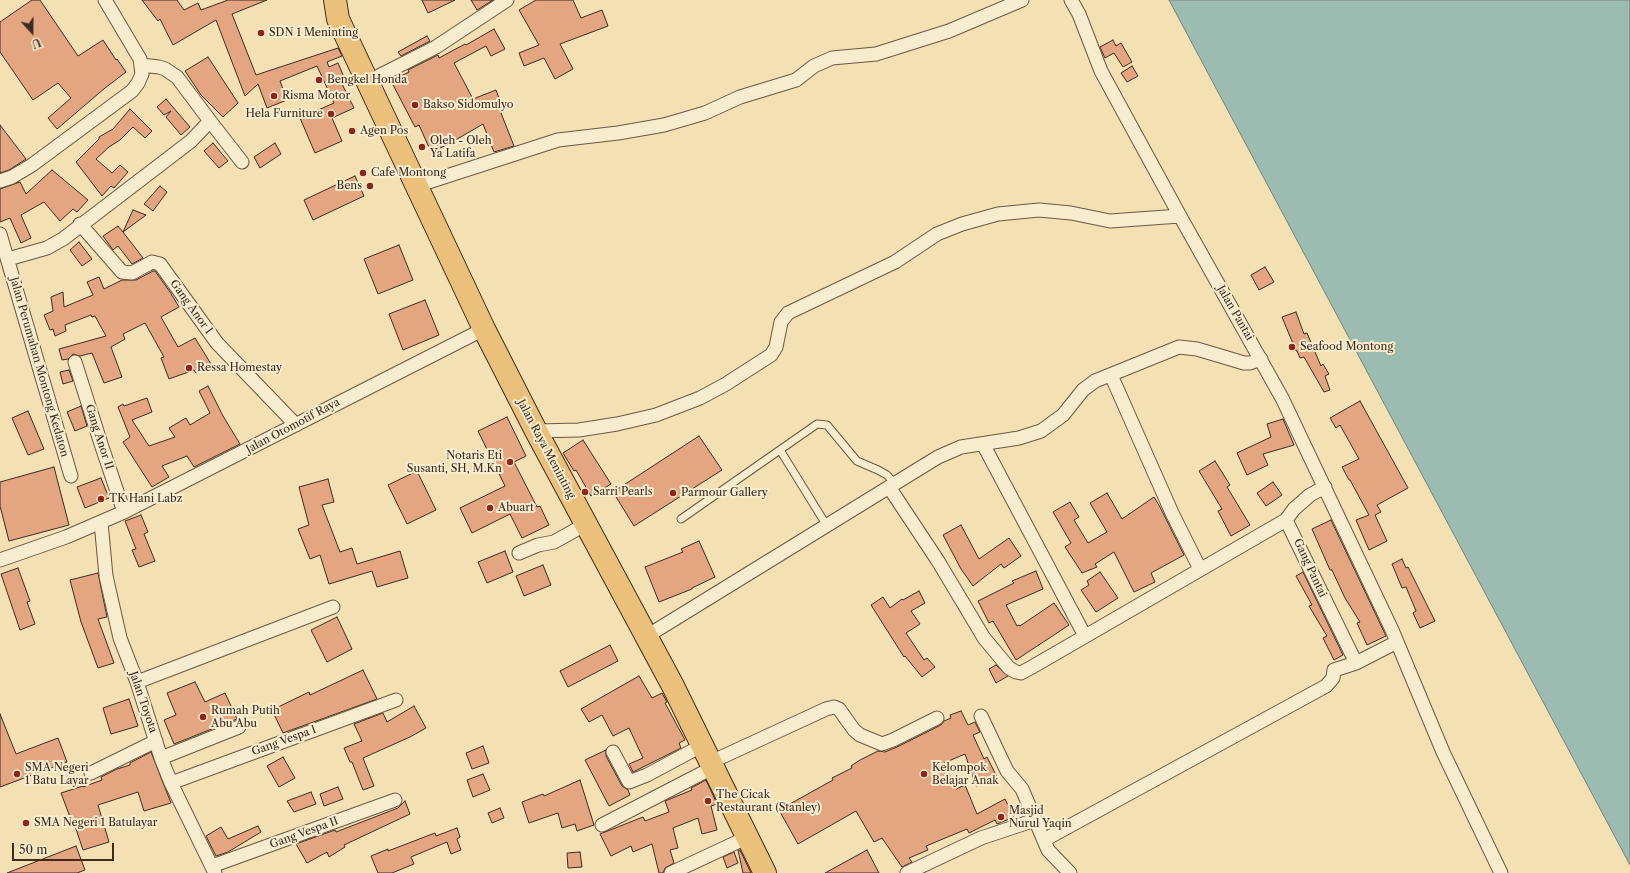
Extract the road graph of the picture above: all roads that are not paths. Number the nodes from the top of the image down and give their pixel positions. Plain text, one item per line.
1 (105, 0) edge
2 (322, 0) edge
3 (507, 0) edge
4 (1022, 0) edge
5 (1071, 0) edge
6 (336, 10) edge
7 (142, 65) junction
8 (367, 82) junction
9 (210, 121) junction
10 (242, 162) dead end
11 (0, 181) edge
12 (416, 186) junction
13 (1180, 216) junction
14 (80, 224) junction
15 (0, 234) edge
16 (8, 260) junction
17 (484, 329) junction
18 (1261, 359) junction
19 (75, 362) dead end
20 (1111, 375) junction
21 (296, 425) junction
22 (536, 431) junction
23 (983, 444) junction
24 (780, 450) junction
25 (71, 476) dead end
26 (892, 485) junction
27 (1325, 487) junction
28 (124, 512) junction
29 (681, 519) dead end
30 (1286, 520) junction
31 (101, 522) junction
32 (586, 524) junction
33 (827, 526) junction
34 (519, 553) dead end
35 (0, 560) edge
36 (1200, 569) junction
37 (333, 606) dead end
38 (647, 636) junction
39 (1086, 636) junction
40 (1394, 636) junction
41 (1356, 663) junction
42 (137, 682) junction
43 (396, 700) dead end
44 (981, 716) dead end
45 (937, 718) dead end
46 (239, 727) dead end
47 (156, 741) junction
48 (614, 752) dead end
49 (161, 758) junction
50 (709, 758) junction
51 (92, 773) dead end
52 (172, 783) junction
53 (395, 800) dead end
54 (1035, 820) junction
55 (602, 825) dead end
56 (748, 838) junction
57 (1044, 840) junction
58 (214, 869) edge
59 (671, 873) edge
60 (765, 873) edge
61 (907, 873) edge
62 (1070, 873) edge
63 (1501, 873) edge

1 - 7 street
2 - 6 highway, Jalan Raya Meninting
3 - 8 street
4 - 12 street
5 - 13 street, Jalan Pantai
6 - 8 highway, Jalan Raya Meninting
7 - 9 street
7 - 11 street
8 - 12 highway, Jalan Raya Meninting
9 - 10 street
9 - 14 street
12 - 17 highway, Jalan Raya Meninting
13 - 18 street, Jalan Pantai
13 - 22 street
14 - 16 street
14 - 21 street, Gang Anor I
15 - 16 street, Jalan Perumahan Montong Kedaton
16 - 25 street, Jalan Perumahan Montong Kedaton
17 - 21 street, Jalan Otomotif Raya
17 - 22 highway, Jalan Raya Meninting
18 - 20 street
18 - 27 street, Jalan Pantai
19 - 28 street, Gang Anor II
20 - 23 street
20 - 36 street
21 - 28 street, Jalan Otomotif Raya
22 - 32 highway, Jalan Raya Meninting
23 - 26 street
23 - 39 street
24 - 26 lane
24 - 29 lane
24 - 33 lane
26 - 33 street
26 - 39 street
27 - 30 street
27 - 40 street, Jalan Pantai
28 - 31 street, Jalan Otomotif Raya
30 - 36 street
30 - 41 street, Gang Pantai
31 - 35 street, Jalan Otomotif Raya
31 - 42 street, Jalan Toyota
32 - 34 street
32 - 38 highway, Jalan Raya Meninting
33 - 38 street
36 - 39 street
37 - 42 street
38 - 50 highway, Jalan Raya Meninting
40 - 41 street
40 - 63 street, Jalan Pantai
41 - 57 street
42 - 47 street, Jalan Toyota
43 - 52 street, Gang Vespa I
44 - 54 street
45 - 50 street
46 - 49 street
47 - 49 street, Jalan Toyota
47 - 51 street
48 - 50 street
49 - 52 street, Jalan Toyota
50 - 55 street
50 - 56 highway, Jalan Raya Meninting
52 - 58 street, Jalan Toyota
53 - 58 street, Gang Vespa II
54 - 57 street
54 - 61 street
56 - 59 street
56 - 60 highway, Jalan Raya Meninting
57 - 62 street

